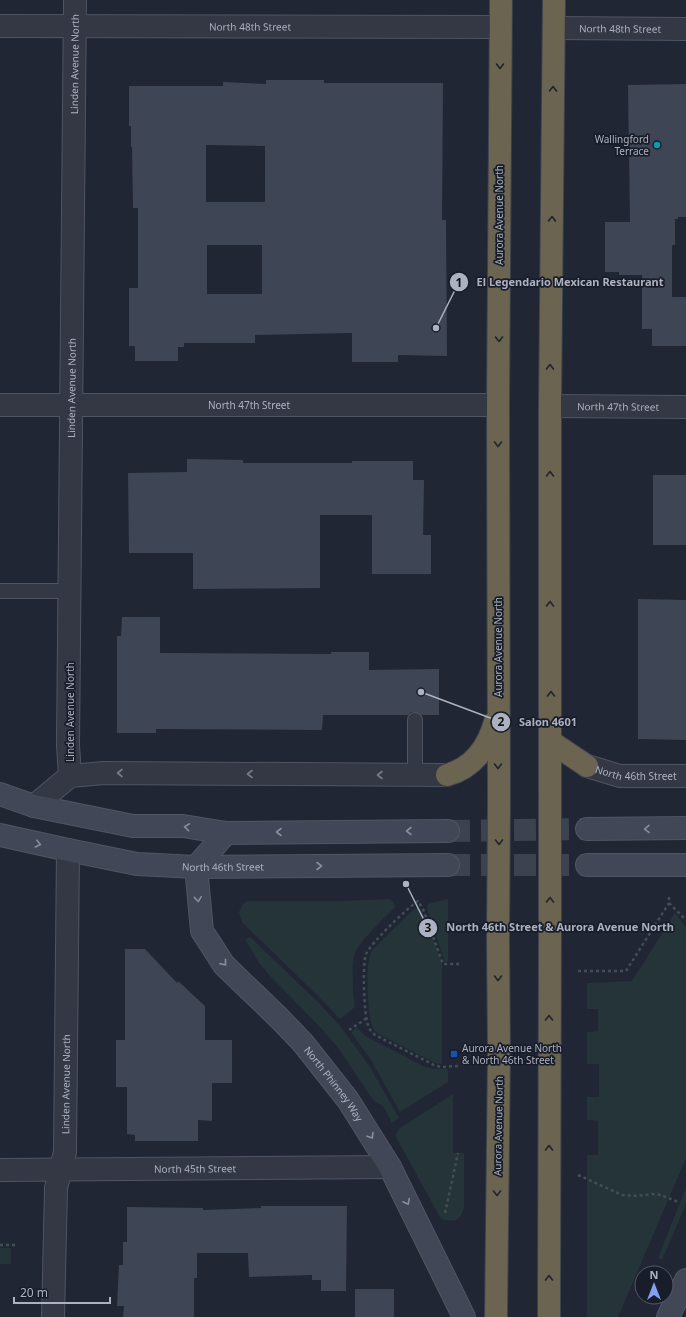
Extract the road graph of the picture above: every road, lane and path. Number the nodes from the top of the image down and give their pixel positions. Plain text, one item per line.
1 (75, 0) edge
2 (501, 0) edge
3 (554, 0) edge
4 (0, 26) edge
5 (75, 26) junction
6 (500, 27) junction
7 (554, 28) junction
8 (686, 29) edge
9 (0, 405) edge
10 (71, 405) junction
11 (498, 405) junction
12 (550, 406) junction
13 (686, 407) edge
14 (0, 591) edge
15 (70, 591) junction
16 (498, 713) junction
17 (415, 720) dead end
18 (551, 742) junction
19 (587, 766) joint
20 (447, 774) joint
21 (415, 775) junction
22 (70, 776) junction
23 (686, 776) edge
24 (0, 794) edge
25 (34, 806) junction
26 (686, 828) edge
27 (587, 829) tunnel mouth
28 (448, 831) tunnel mouth
29 (226, 833) junction
30 (0, 835) edge
31 (68, 850) junction
32 (448, 865) tunnel mouth
33 (587, 865) tunnel mouth
34 (686, 865) edge
35 (196, 867) junction
36 (669, 897) dead end
37 (669, 903) junction
38 (686, 920) edge
39 (459, 964) dead end
40 (578, 971) dead end
41 (367, 1018) junction
42 (349, 1030) dead end
43 (458, 1066) dead end
44 (458, 1153) dead end
45 (390, 1167) junction
46 (60, 1169) junction
47 (0, 1170) edge
48 (578, 1174) dead end
49 (678, 1202) dead end
50 (443, 1220) dead end
51 (0, 1245) edge
52 (15, 1245) dead end
53 (686, 1280) edge
54 (53, 1317) edge
55 (464, 1317) edge
56 (496, 1317) edge
57 (549, 1317) edge
58 (668, 1317) edge

1 - 5 street, Linden Avenue North
2 - 6 highway, Aurora Avenue North
3 - 7 highway
4 - 5 street, North 48th Street
5 - 6 street, North 48th Street
5 - 10 street, Linden Avenue North
6 -> 11 highway, Aurora Avenue North
7 - 8 street, North 48th Street
12 -> 7 highway
9 - 10 street, North 47th Street
10 - 11 street, North 47th Street
10 - 15 street, Linden Avenue North
11 -> 16 highway, Aurora Avenue North
12 - 13 street, North 47th Street
18 -> 12 highway
14 - 15 lane
15 - 22 street, Linden Avenue North
16 - 20 highway
16 -> 56 highway, Aurora Avenue North, bridge
17 - 21 lane
18 - 19 highway
57 -> 18 highway, bridge
19 - 23 street, North 46th Street
20 - 21 street
21 -> 22 street
22 - 25 street
24 - 25 main road
29 -> 25 main road
26 -> 27 main road
28 -> 29 main road
29 - 35 main road
30 -> 31 main road, North 46th Street
31 - 35 main road, North 46th Street
31 - 46 street, Linden Avenue North
35 -> 32 main road, North 46th Street
33 - 34 main road
35 -> 45 main road, North Phinney Way
36 - 37 path
37 - 38 path
37 - 40 path
39 - 41 path
41 - 42 path
41 - 43 path
44 - 50 path
45 - 46 street, North 45th Street
45 -> 55 main road, North Phinney Way
46 - 47 street, North 45th Street
46 - 54 street, Linden Avenue North
48 - 49 path
51 - 52 path
53 - 58 main road

